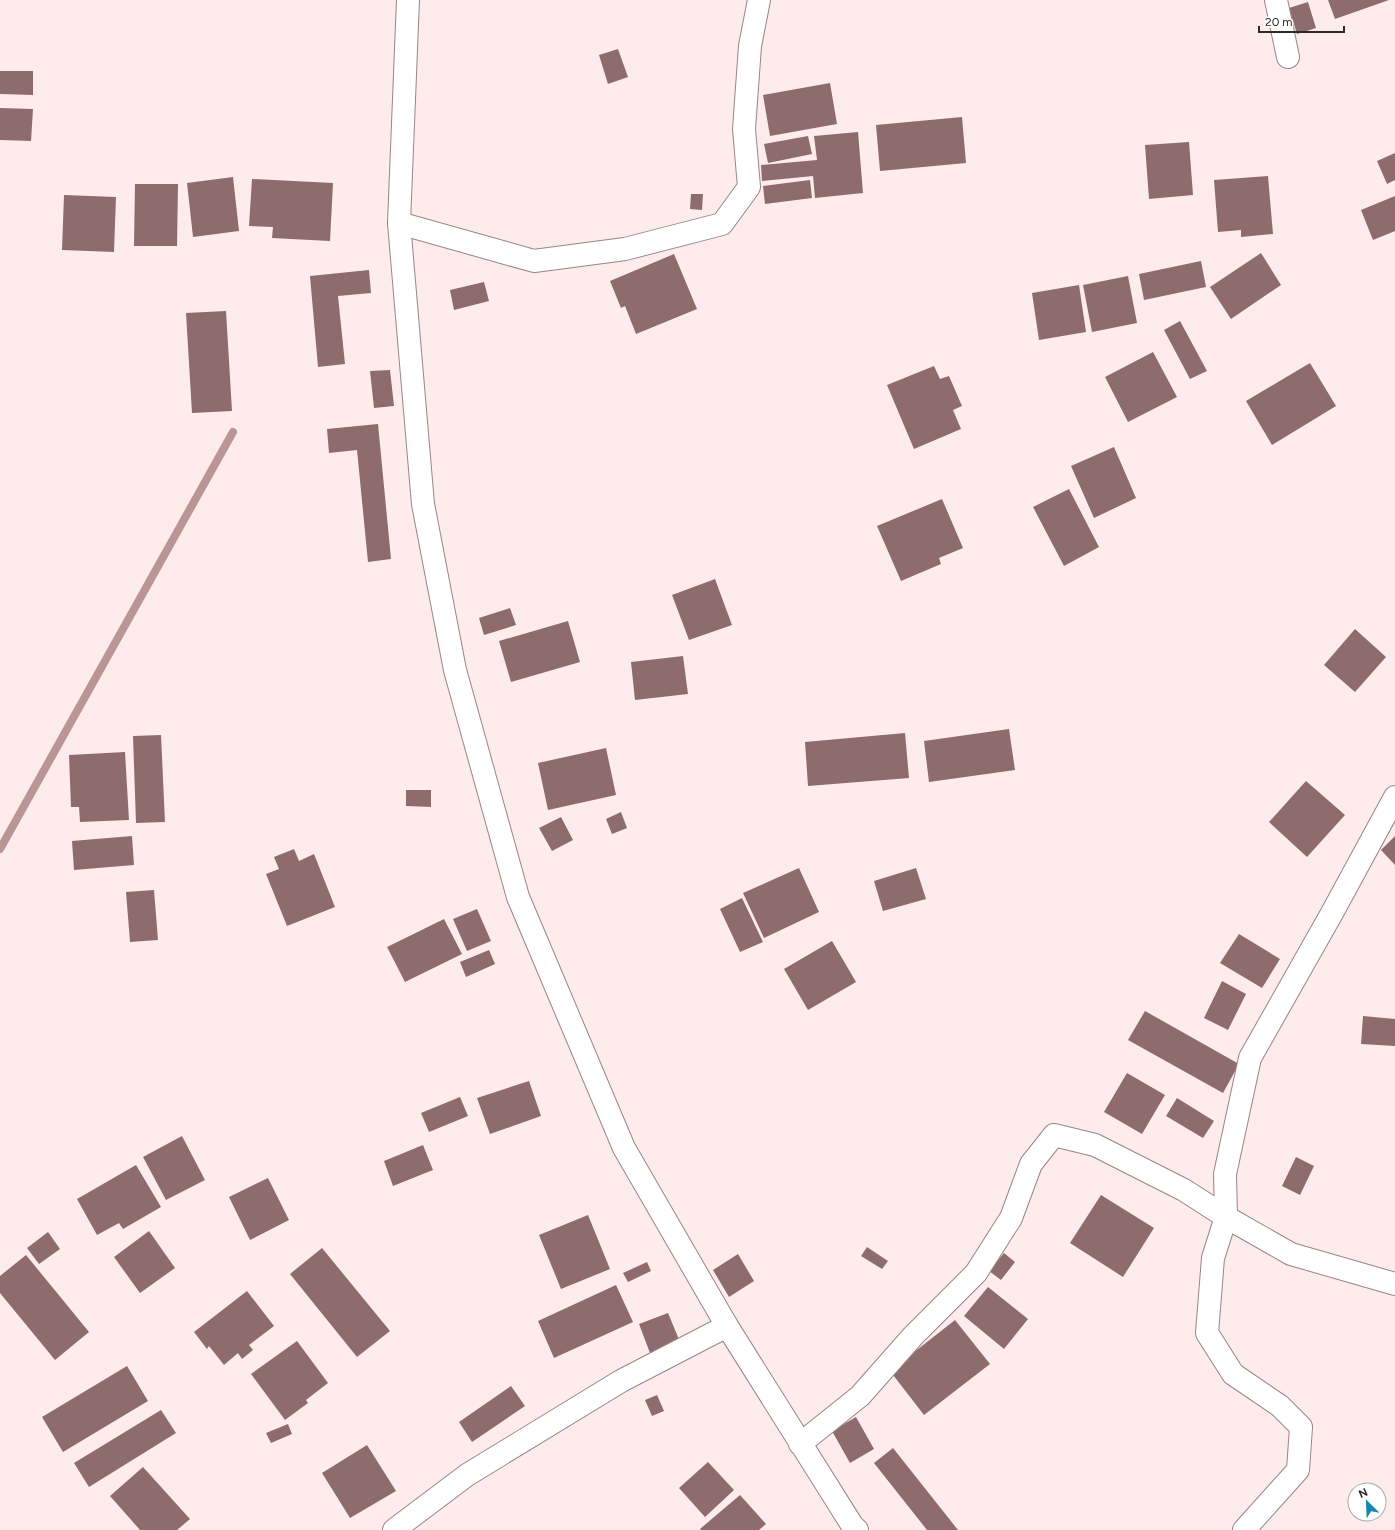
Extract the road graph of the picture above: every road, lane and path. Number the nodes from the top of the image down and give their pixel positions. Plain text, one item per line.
1 (408, 0) edge
2 (759, 0) edge
3 (1276, 0) edge
4 (1288, 57) dead end
5 (399, 223) junction
6 (1395, 797) edge
7 (1226, 1217) junction
8 (1395, 1284) edge
9 (727, 1326) junction
10 (800, 1444) junction
11 (394, 1530) edge
12 (857, 1530) edge
13 (1244, 1530) edge

1 - 5 street
2 - 5 street
3 - 4 street
5 - 9 street
6 - 7 street
7 - 8 street
7 - 10 street
7 - 13 street
9 - 10 street
9 - 11 street
10 - 12 street

